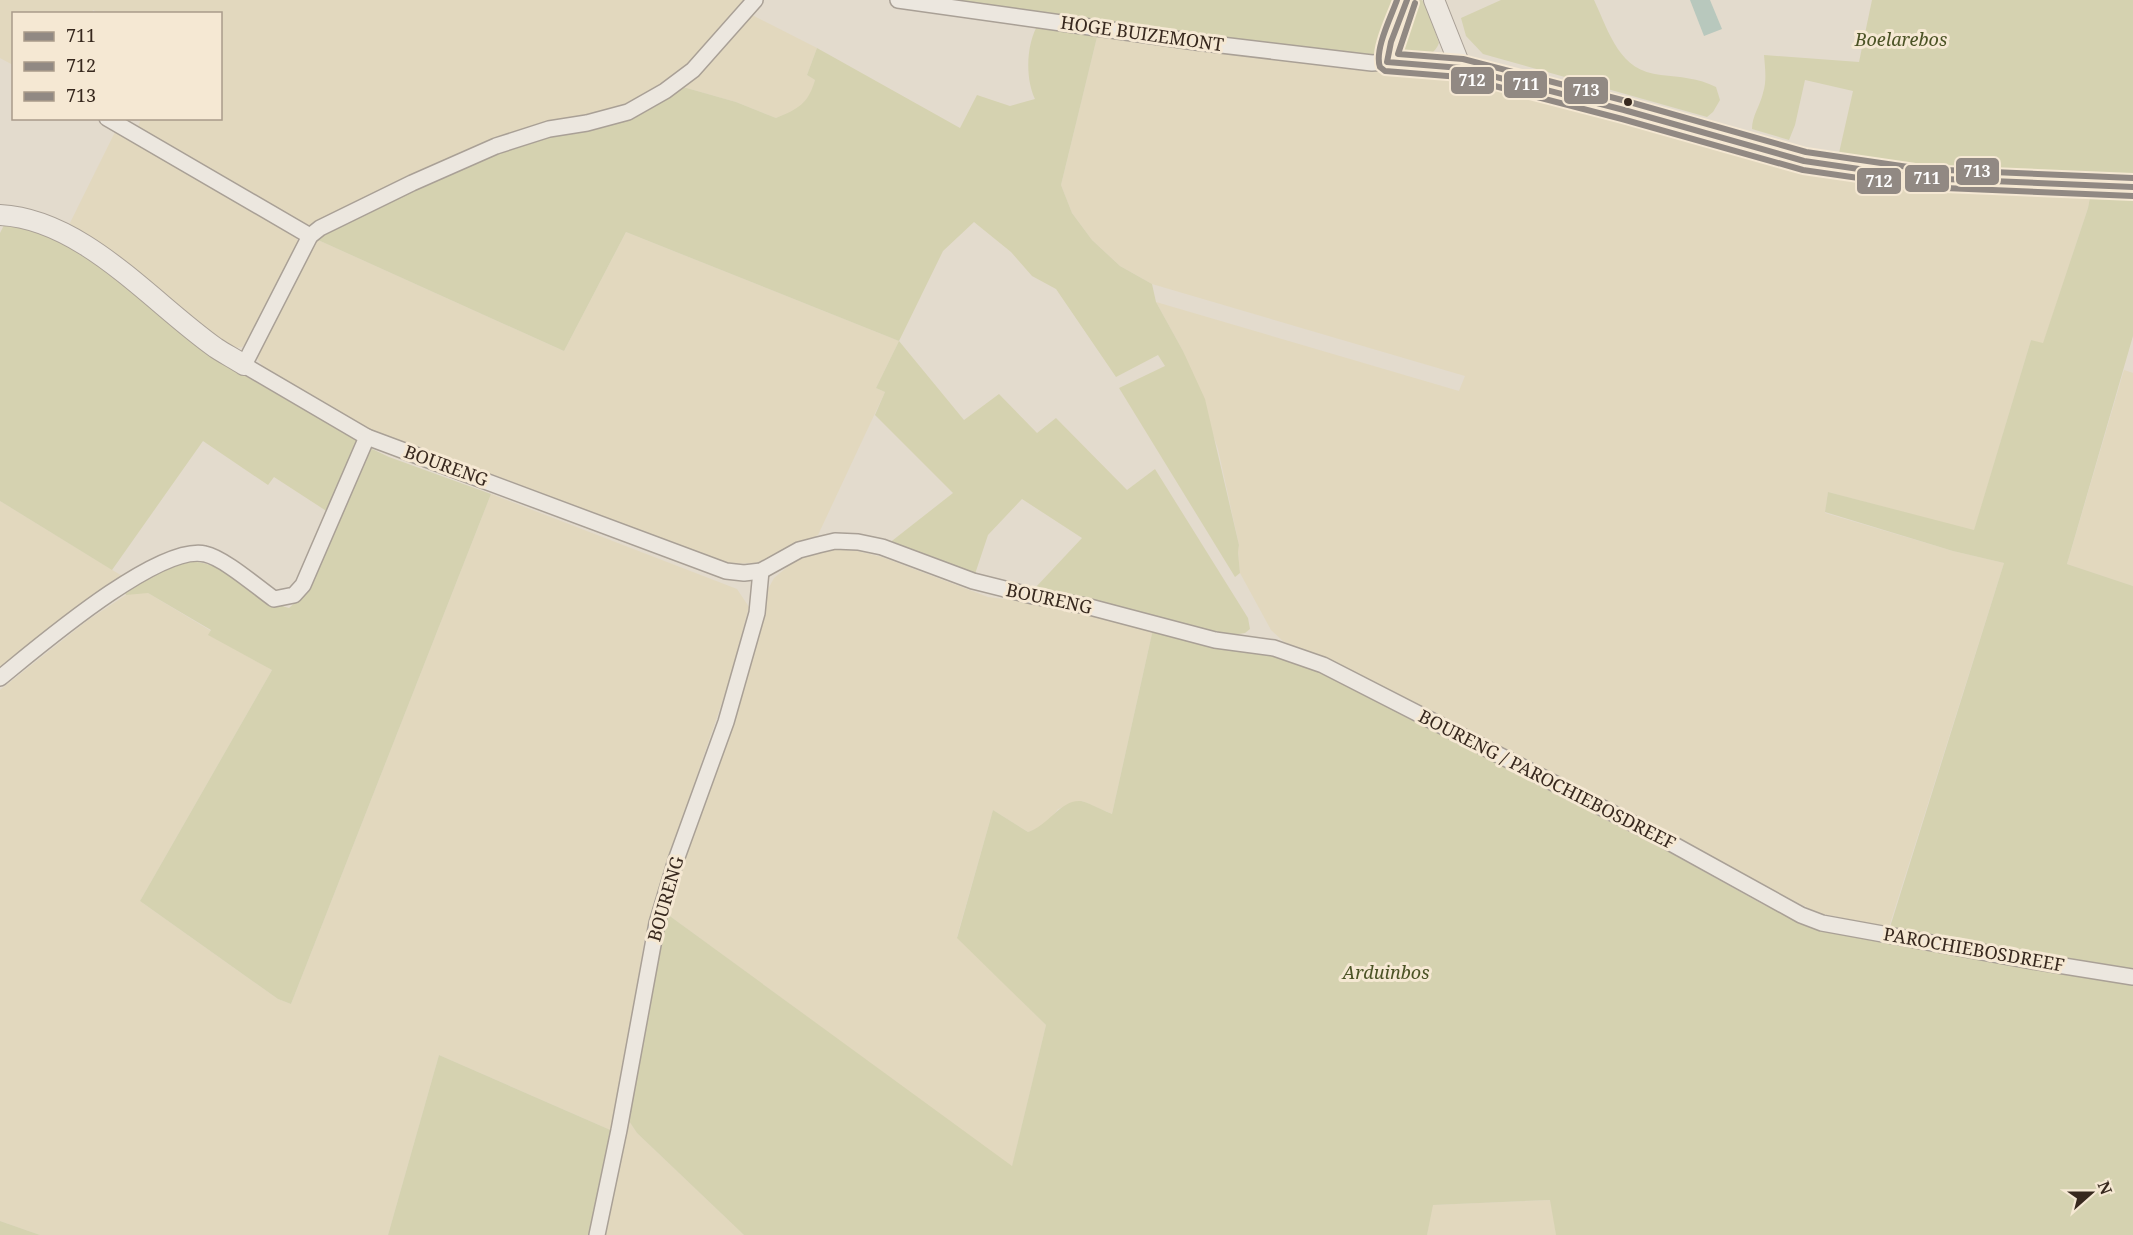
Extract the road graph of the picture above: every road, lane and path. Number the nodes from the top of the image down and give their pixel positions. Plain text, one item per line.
1 (898, 0) edge
2 (1407, 0) edge
3 (1434, 0) edge
4 (752, 2) edge
5 (1388, 62) junction
6 (1461, 68) junction
7 (110, 120) edge
8 (2133, 187) edge
9 (0, 215) edge
10 (310, 236) junction
11 (244, 365) junction
12 (367, 437) junction
13 (761, 571) junction
14 (1274, 648) joint
15 (0, 678) edge
16 (1816, 920) joint
17 (2133, 977) edge
18 (597, 1235) edge

1 - 5 street, HOGE BUIZEMONT
2 - 5 street
3 - 6 street
4 - 10 street
5 - 6 street, HOGE BUIZEMONT
6 - 8 street, HOGE BUIZEMONT
7 - 10 street
9 - 11 street, BOURENG
10 - 11 street
11 - 12 street, BOURENG
12 - 13 street, BOURENG
12 - 15 street
13 - 14 street, BOURENG
13 - 18 street, BOURENG
14 - 16 street, BOURENG / PAROCHIEBOSDREEF
16 - 17 street, PAROCHIEBOSDREEF

